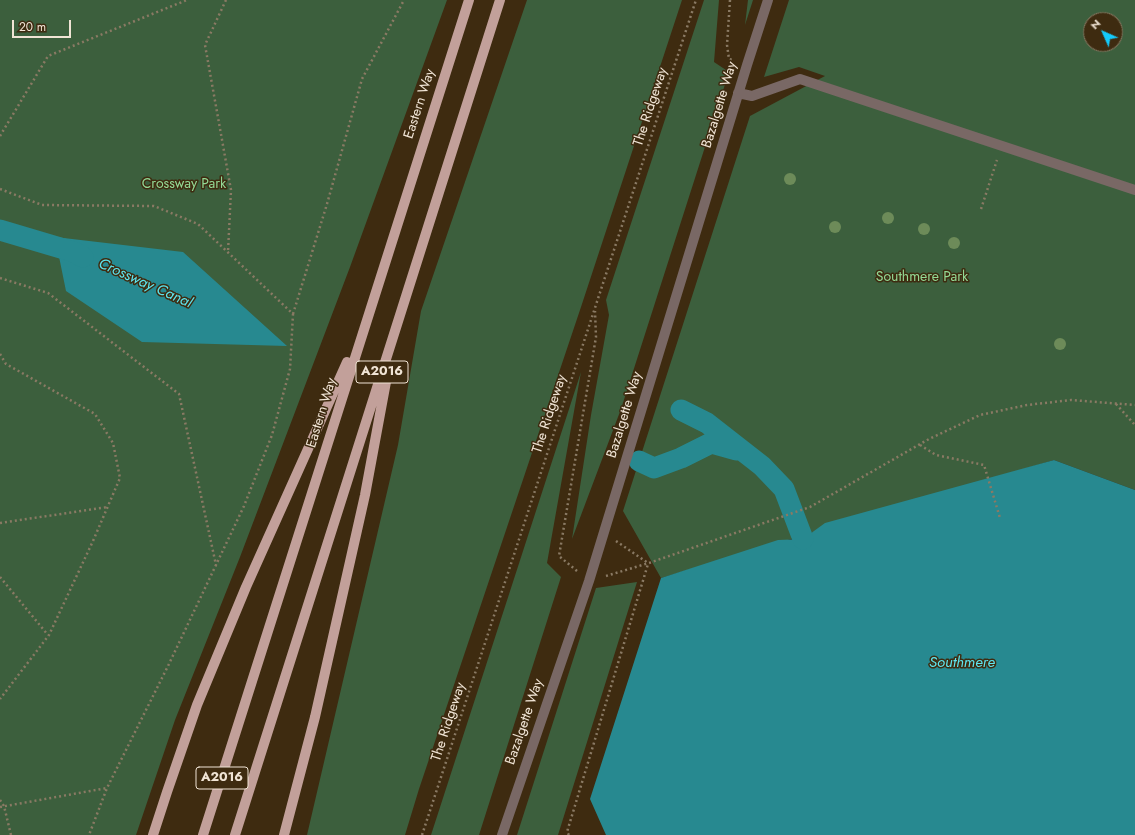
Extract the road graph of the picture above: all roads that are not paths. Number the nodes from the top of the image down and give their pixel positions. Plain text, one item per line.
1 (469, 0) edge
2 (500, 0) edge
3 (768, 0) edge
4 (738, 93) junction
5 (1135, 190) edge
6 (366, 320) junction
7 (396, 328) junction
8 (153, 835) edge
9 (203, 835) edge
10 (235, 835) edge
11 (284, 835) edge
12 (502, 835) edge

1 - 6 main road, Eastern Way / A2016
2 - 7 main road, A2016
3 - 4 street, Bazalgette Way
4 - 5 street
4 - 12 street, Bazalgette Way
6 - 8 main road
6 - 9 main road, Eastern Way / A2016
7 - 10 main road, A2016
7 - 11 main road

